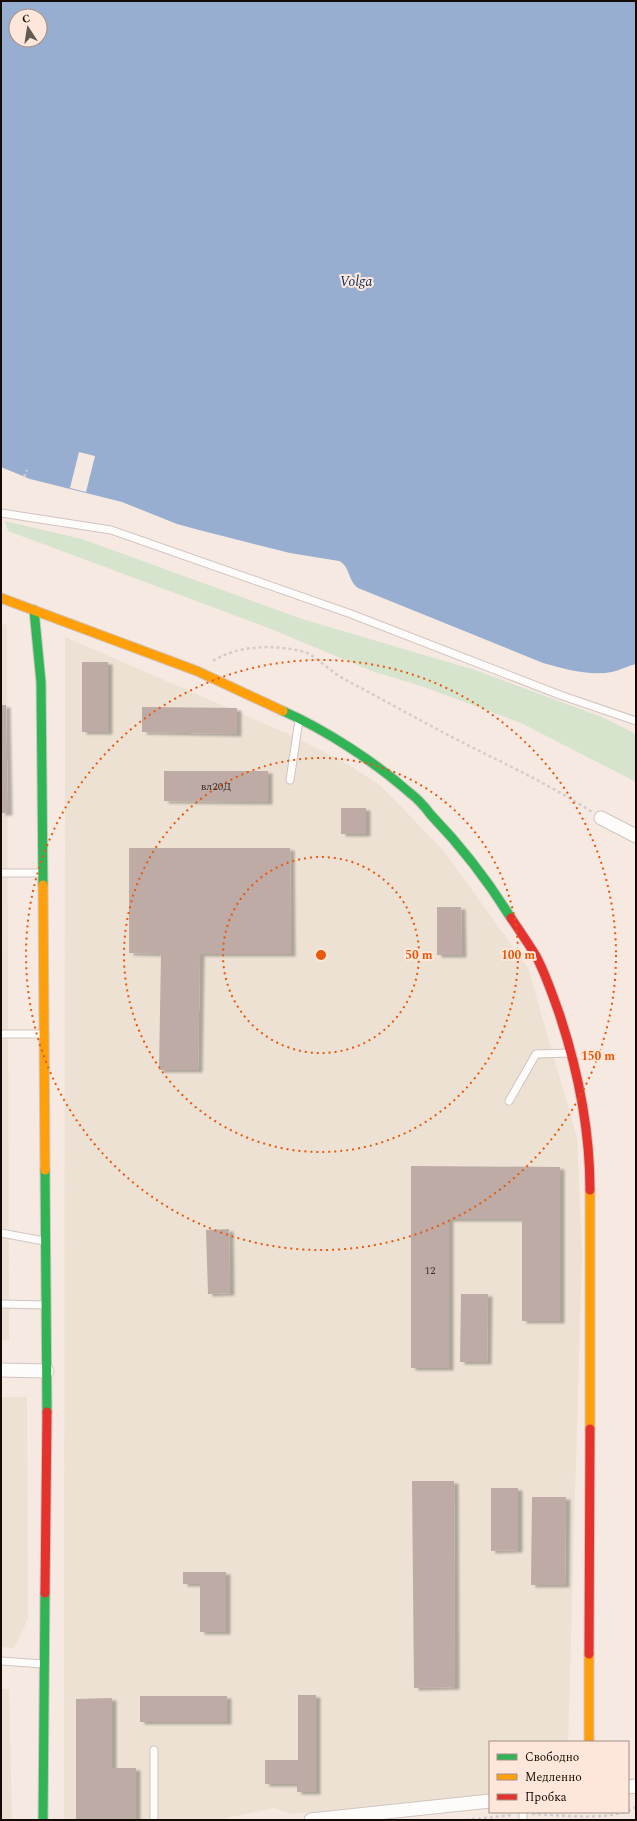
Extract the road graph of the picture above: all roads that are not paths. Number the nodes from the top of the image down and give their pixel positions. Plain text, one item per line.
1 (1, 513) edge
2 (1, 598) edge
3 (34, 610) junction
4 (299, 718) junction
5 (636, 721) edge
6 (290, 780) dead end
7 (601, 818) road end
8 (636, 836) edge
9 (1, 873) edge
10 (43, 873) junction
11 (1, 1034) edge
12 (44, 1034) junction
13 (572, 1053) junction
14 (509, 1101) dead end
15 (1, 1233) edge
16 (46, 1241) junction
17 (1, 1304) edge
18 (47, 1305) junction
19 (1, 1370) edge
20 (47, 1371) junction
21 (1, 1661) edge
22 (46, 1665) junction
23 (589, 1741) edge
24 (154, 1750) dead end
25 (489, 1801) edge
26 (43, 1820) edge
27 (154, 1820) edge
28 (311, 1820) edge

1 - 5 lane
2 - 3 street
3 - 4 street
3 - 10 street
4 - 6 lane
4 - 13 street
7 - 8 street
9 - 10 lane
10 - 12 street
11 - 12 lane
12 - 16 street
13 - 14 lane
13 - 23 street
15 - 16 lane
16 - 18 street
17 - 18 lane
18 - 20 street
19 - 20 street
20 - 22 street
21 - 22 lane
22 - 26 street
24 - 27 lane
25 - 28 street

